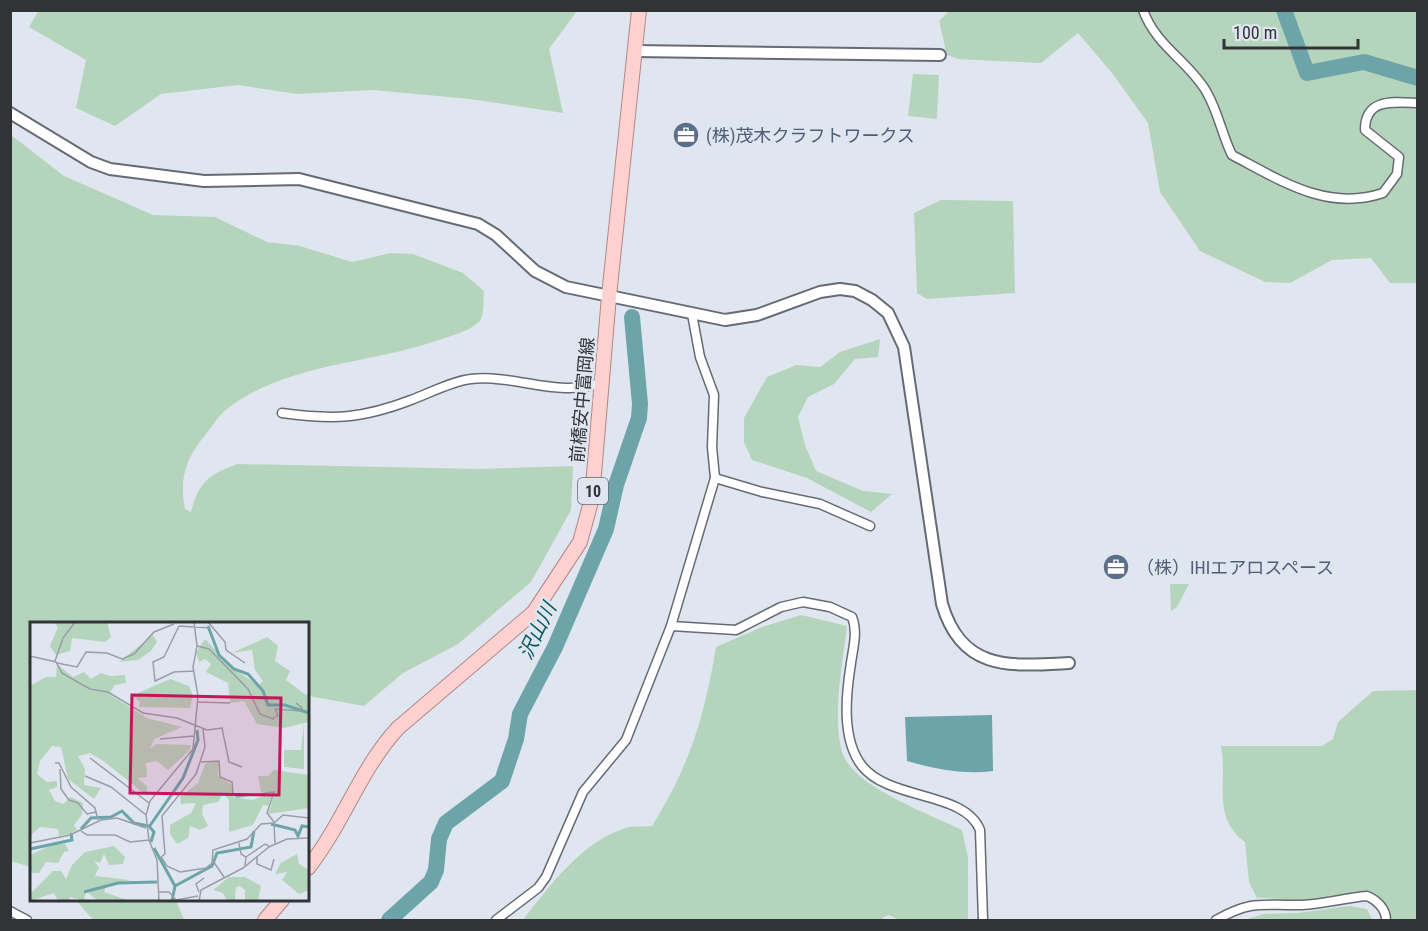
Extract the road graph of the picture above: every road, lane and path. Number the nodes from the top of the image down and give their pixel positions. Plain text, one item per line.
1 (639, 10) edge
2 (1143, 10) edge
3 (634, 51) junction
4 (940, 55) dead end
5 (1418, 103) edge
6 (10, 113) edge
7 (609, 296) junction
8 (692, 314) junction
9 (602, 382) junction
10 (282, 413) dead end
11 (715, 478) junction
12 (870, 526) dead end
13 (671, 626) junction
14 (1070, 663) dead end
15 (309, 867) edge
16 (281, 901) edge
17 (10, 911) edge
18 (27, 921) edge
19 (265, 921) edge
20 (496, 921) edge
21 (983, 921) edge
22 (1216, 921) edge
23 (1386, 921) edge

1 - 3 main road, 前橋安中富岡線 / 10
2 - 5 street
3 - 4 street
3 - 7 main road, 前橋安中富岡線 / 10
6 - 7 street
7 - 8 street
7 - 9 main road, 前橋安中富岡線 / 10
8 - 11 street
8 - 14 street
9 - 10 street
9 - 15 main road, 前橋安中富岡線 / 10
11 - 12 street
11 - 13 street
13 - 20 street
13 - 21 street
16 - 19 main road
17 - 18 street
22 - 23 street

